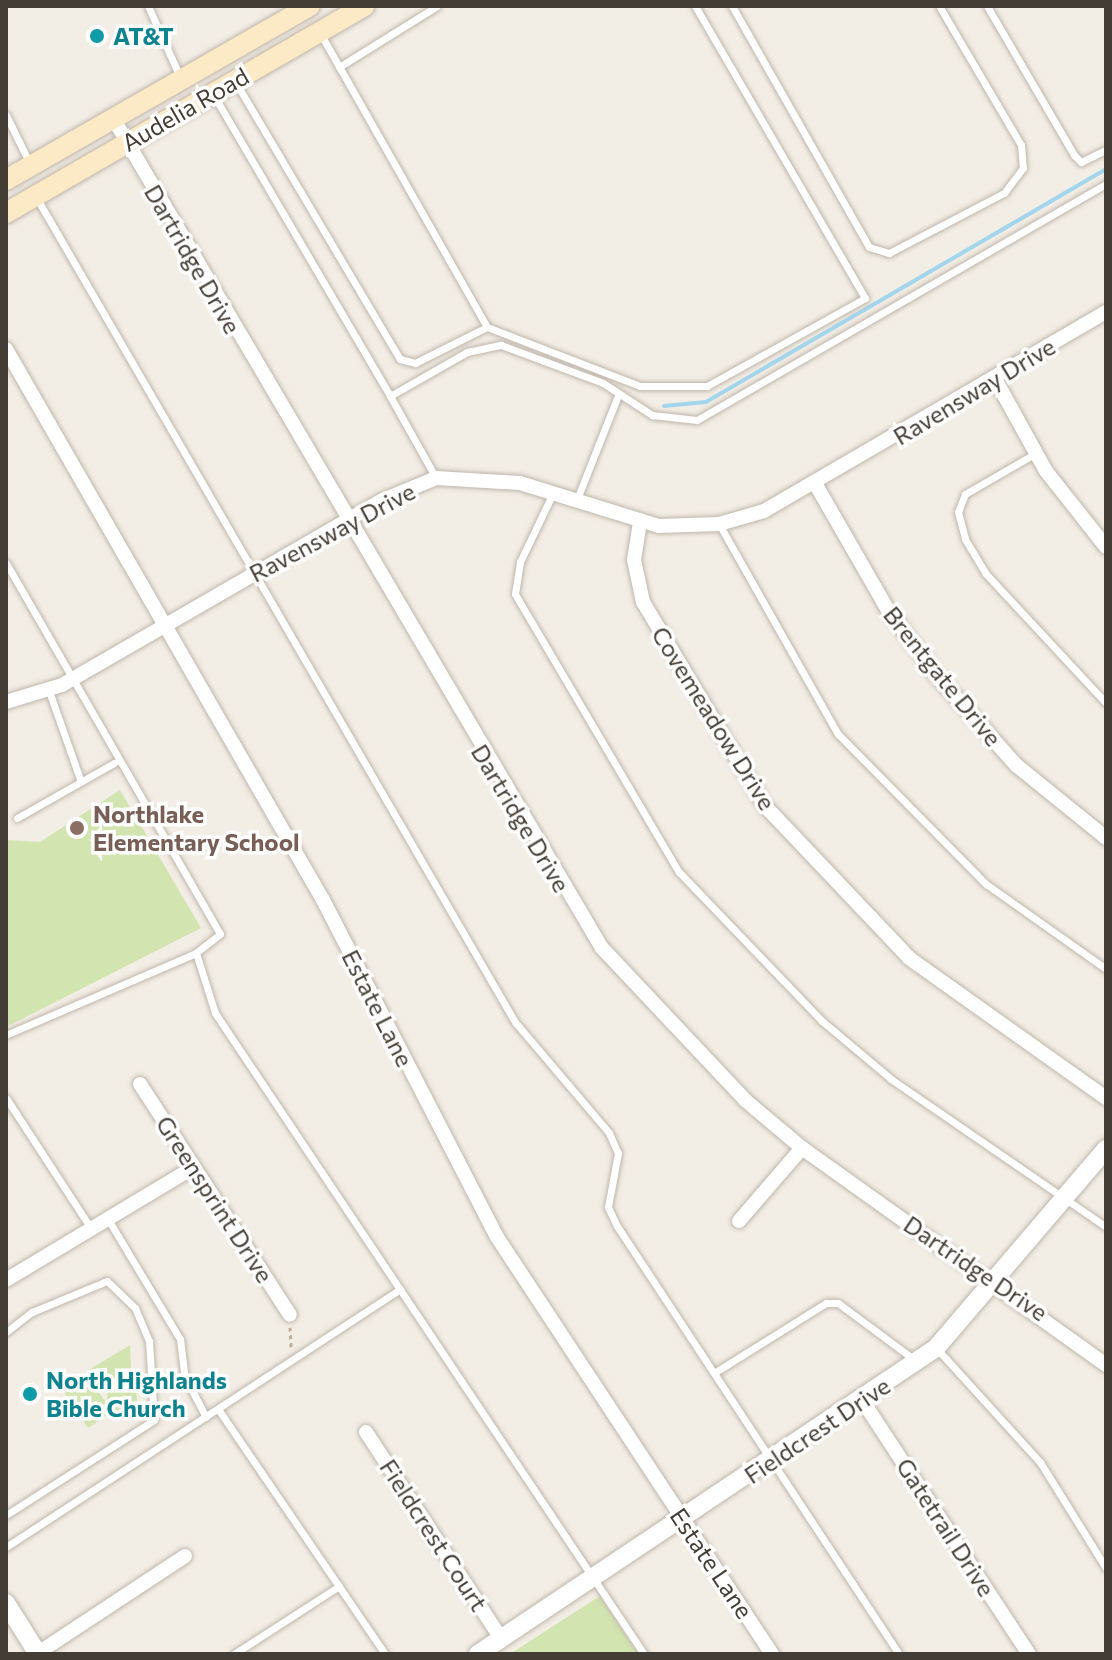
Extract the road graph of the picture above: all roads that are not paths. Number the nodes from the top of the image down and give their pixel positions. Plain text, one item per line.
1 (148, 6) edge
2 (310, 6) edge
3 (364, 6) edge
4 (437, 6) edge
5 (695, 6) edge
6 (732, 6) edge
7 (939, 6) edge
8 (987, 6) edge
9 (319, 32) junction
10 (339, 67) junction
11 (181, 79) junction
12 (234, 80) junction
13 (212, 93) junction
14 (6, 115) edge
15 (113, 118) junction
16 (124, 143) junction
17 (1106, 150) edge
18 (31, 166) junction
19 (6, 180) edge
20 (1106, 184) edge
21 (35, 195) junction
22 (6, 213) edge
23 (1106, 312) edge
24 (487, 327) junction
25 (6, 349) edge
26 (995, 379) junction
27 (390, 396) junction
28 (617, 398) junction
29 (1036, 453) junction
30 (436, 478) junction
31 (816, 485) junction
32 (554, 491) junction
33 (577, 499) junction
34 (346, 521) junction
35 (640, 522) junction
36 (719, 524) junction
37 (1106, 547) edge
38 (6, 563) edge
39 (254, 574) junction
40 (165, 625) junction
41 (74, 678) junction
42 (49, 691) junction
43 (6, 702) edge
44 (1106, 703) edge
45 (114, 763) dead end
46 (81, 782) junction
47 (17, 818) dead end
48 (1106, 838) edge
49 (196, 953) junction
50 (1106, 969) edge
51 (6, 1035) edge
52 (140, 1084) dead end
53 (6, 1098) edge
54 (1106, 1098) edge
55 (802, 1148) junction
56 (1106, 1149) edge
57 (194, 1167) junction
58 (1065, 1201) junction
59 (109, 1221) junction
60 (739, 1221) dead end
61 (1106, 1227) edge
62 (93, 1232) junction
63 (6, 1280) edge
64 (997, 1285) junction
65 (400, 1289) junction
66 (290, 1315) road end
67 (6, 1332) edge
68 (936, 1348) junction
69 (918, 1363) junction
70 (1106, 1365) edge
71 (714, 1373) junction
72 (862, 1400) junction
73 (218, 1409) junction
74 (206, 1417) junction
75 (366, 1432) dead end
76 (772, 1460) junction
77 (6, 1515) edge
78 (683, 1520) junction
79 (6, 1547) edge
80 (185, 1556) dead end
81 (1106, 1568) edge
82 (594, 1579) junction
83 (339, 1586) junction
84 (6, 1603) edge
85 (501, 1638) junction
86 (38, 1654) edge
87 (234, 1654) edge
88 (385, 1654) edge
89 (478, 1654) edge
90 (644, 1654) edge
91 (772, 1654) edge
92 (899, 1654) edge
93 (1029, 1654) edge

1 - 11 lane
2 - 11 main road, Audelia Road
3 - 9 main road, Audelia Road
4 - 10 lane
5 - 24 lane
6 - 7 lane
8 - 17 lane
9 - 10 lane
9 - 12 main road, Audelia Road
10 - 24 lane
11 - 15 main road, Audelia Road
12 - 13 main road, Audelia Road
12 - 24 lane
13 - 16 main road, Audelia Road
13 - 27 lane
14 - 18 lane
15 - 16 street, Dartridge Drive
15 - 18 main road, Audelia Road
16 - 21 main road, Audelia Road
16 - 34 street, Dartridge Drive
18 - 19 main road, Audelia Road
20 - 28 lane
21 - 22 main road, Audelia Road
21 - 39 lane
23 - 26 street, Ravensway Drive
25 - 40 street, Estate Lane
26 - 29 street
26 - 31 street, Ravensway Drive
27 - 28 lane
27 - 30 lane
28 - 33 lane
29 - 37 street
29 - 44 lane
30 - 32 street, Ravensway Drive
30 - 34 street, Ravensway Drive
31 - 36 street, Ravensway Drive
31 - 48 street, Brentgate Drive
32 - 33 street, Ravensway Drive
32 - 58 lane
33 - 35 street, Ravensway Drive
34 - 39 street, Ravensway Drive
34 - 55 street, Dartridge Drive
35 - 36 street, Ravensway Drive
35 - 54 street, Covemeadow Drive
36 - 50 lane
38 - 41 lane
39 - 40 street, Ravensway Drive
39 - 71 lane
40 - 41 street, Ravensway Drive
40 - 78 street, Estate Lane
41 - 42 street, Ravensway Drive
41 - 49 lane
42 - 43 street, Ravensway Drive
42 - 46 lane
45 - 46 lane
46 - 47 lane
49 - 51 lane
49 - 65 lane
52 - 57 street, Greensprint Drive
53 - 62 lane
55 - 60 street
55 - 64 street, Dartridge Drive
56 - 58 street, Fieldcrest Drive
57 - 59 street
57 - 66 street, Greensprint Drive
58 - 61 lane
58 - 64 street, Fieldcrest Drive
59 - 62 street
59 - 74 lane
62 - 63 street
64 - 68 street, Fieldcrest Drive
64 - 70 street, Dartridge Drive
65 - 73 lane
65 - 82 lane
67 - 77 lane
68 - 69 street, Fieldcrest Drive
68 - 81 lane
69 - 71 lane
69 - 72 street, Fieldcrest Drive
71 - 76 lane
72 - 76 street, Fieldcrest Drive
72 - 93 street, Gatetrail Drive
73 - 74 lane
73 - 83 lane
74 - 79 lane
75 - 85 street, Fieldcrest Court
76 - 78 street, Fieldcrest Drive
76 - 92 lane
78 - 82 street, Fieldcrest Drive
78 - 91 street, Estate Lane
80 - 86 street
82 - 85 street, Fieldcrest Drive
82 - 90 lane
83 - 87 lane
83 - 88 lane
84 - 86 street
85 - 89 street, Fieldcrest Drive

